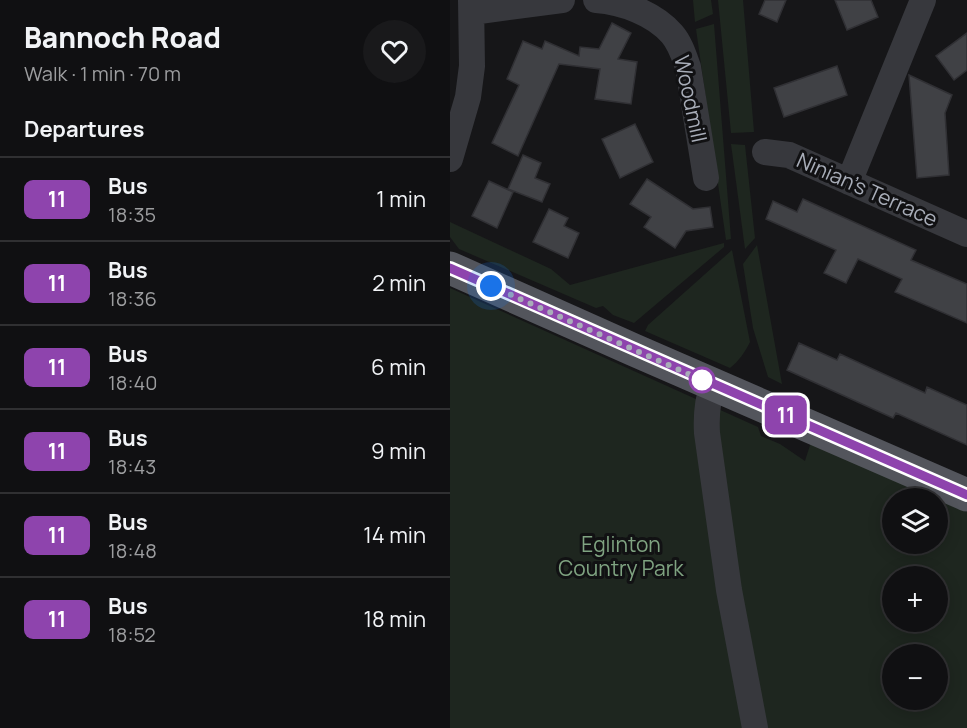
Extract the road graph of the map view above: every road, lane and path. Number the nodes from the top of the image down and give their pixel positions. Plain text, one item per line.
1 (562, 0) edge
2 (596, 0) edge
3 (923, 0) edge
4 (471, 6) edge
5 (765, 152) dead end
6 (450, 159) edge
7 (706, 178) dead end
8 (849, 182) junction
9 (967, 234) edge
10 (450, 268) edge
11 (713, 384) junction
12 (967, 495) edge
13 (754, 728) edge

1 - 4 street
2 - 7 street, Woodmill
3 - 8 street
4 - 6 street
5 - 8 street, Ninian's Terrace
8 - 9 street, Ninian's Terrace
10 - 11 main road
11 - 12 main road
11 - 13 street

